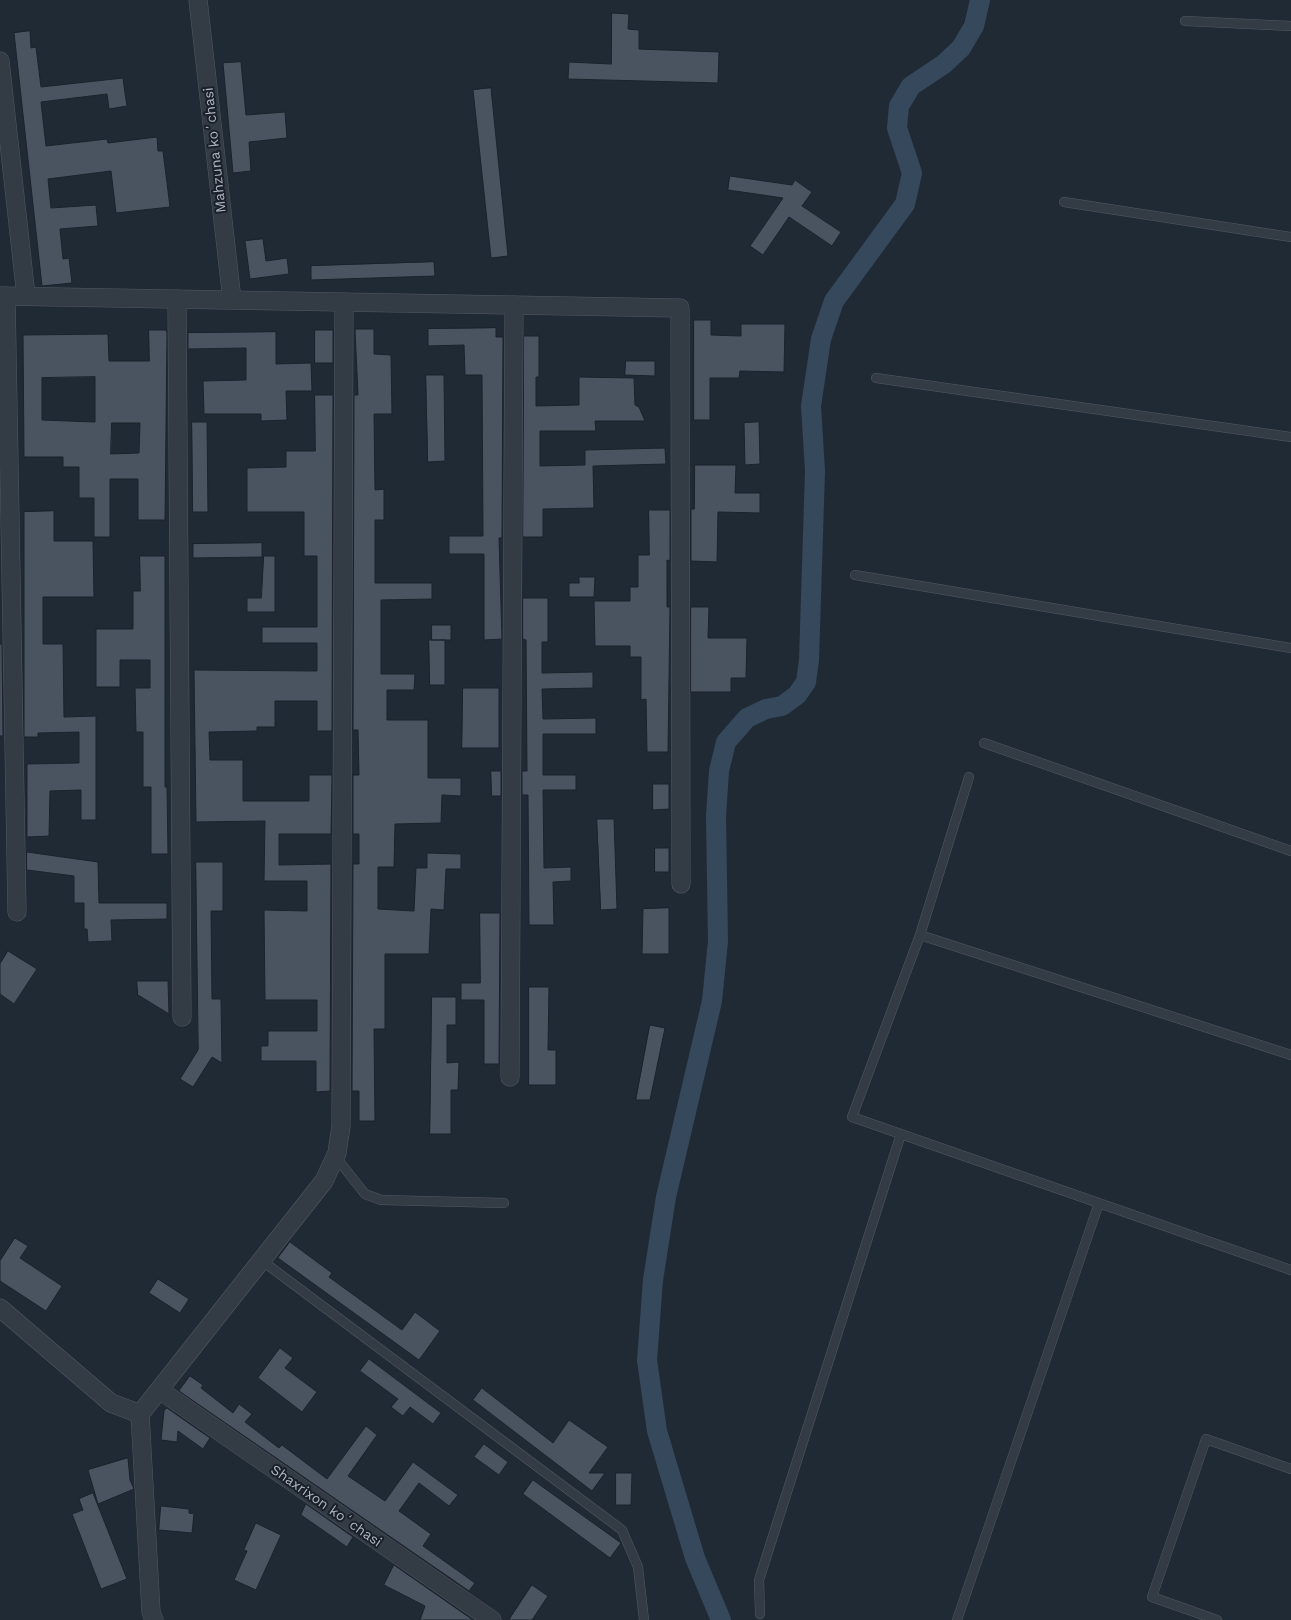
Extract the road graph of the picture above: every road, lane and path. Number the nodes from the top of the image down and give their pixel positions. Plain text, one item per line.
1 (198, 0) edge
2 (1185, 21) dead end
3 (1291, 26) edge
4 (0, 61) edge
5 (1064, 202) dead end
6 (1291, 237) edge
7 (3, 296) edge
8 (26, 296) junction
9 (177, 299) junction
10 (232, 300) junction
11 (344, 302) junction
12 (514, 305) junction
13 (876, 378) dead end
14 (1291, 437) edge
15 (855, 575) dead end
16 (1291, 648) edge
17 (984, 743) dead end
18 (969, 777) dead end
19 (1291, 851) edge
20 (681, 884) dead end
21 (17, 912) dead end
22 (920, 935) junction
23 (182, 1017) dead end
24 (1291, 1055) edge
25 (510, 1077) dead end
26 (901, 1134) junction
27 (336, 1156) junction
28 (504, 1203) dead end
29 (1099, 1203) junction
30 (260, 1259) junction
31 (1291, 1270) edge
32 (0, 1308) edge
33 (160, 1391) junction
34 (140, 1414) junction
35 (1291, 1469) edge
36 (760, 1614) dead end
37 (154, 1620) edge
38 (492, 1620) edge
39 (644, 1620) edge
40 (957, 1620) edge
41 (1216, 1620) edge

1 - 10 street, Mahzuna koʻchasi
2 - 3 lane
4 - 8 street
5 - 6 lane
7 - 8 street
7 - 21 street
8 - 9 street
9 - 10 street
9 - 23 street
10 - 11 street
11 - 12 street
11 - 27 street
12 - 20 street
12 - 25 street
13 - 14 lane
15 - 16 lane
17 - 19 lane
18 - 22 lane
22 - 24 lane
22 - 26 lane
26 - 29 lane
26 - 36 lane
27 - 28 lane
27 - 30 street
29 - 31 lane
29 - 40 lane
30 - 33 street
30 - 39 lane
32 - 34 street
33 - 34 street
33 - 38 street, Shaxrixon koʻchasi
34 - 37 street
35 - 41 lane

